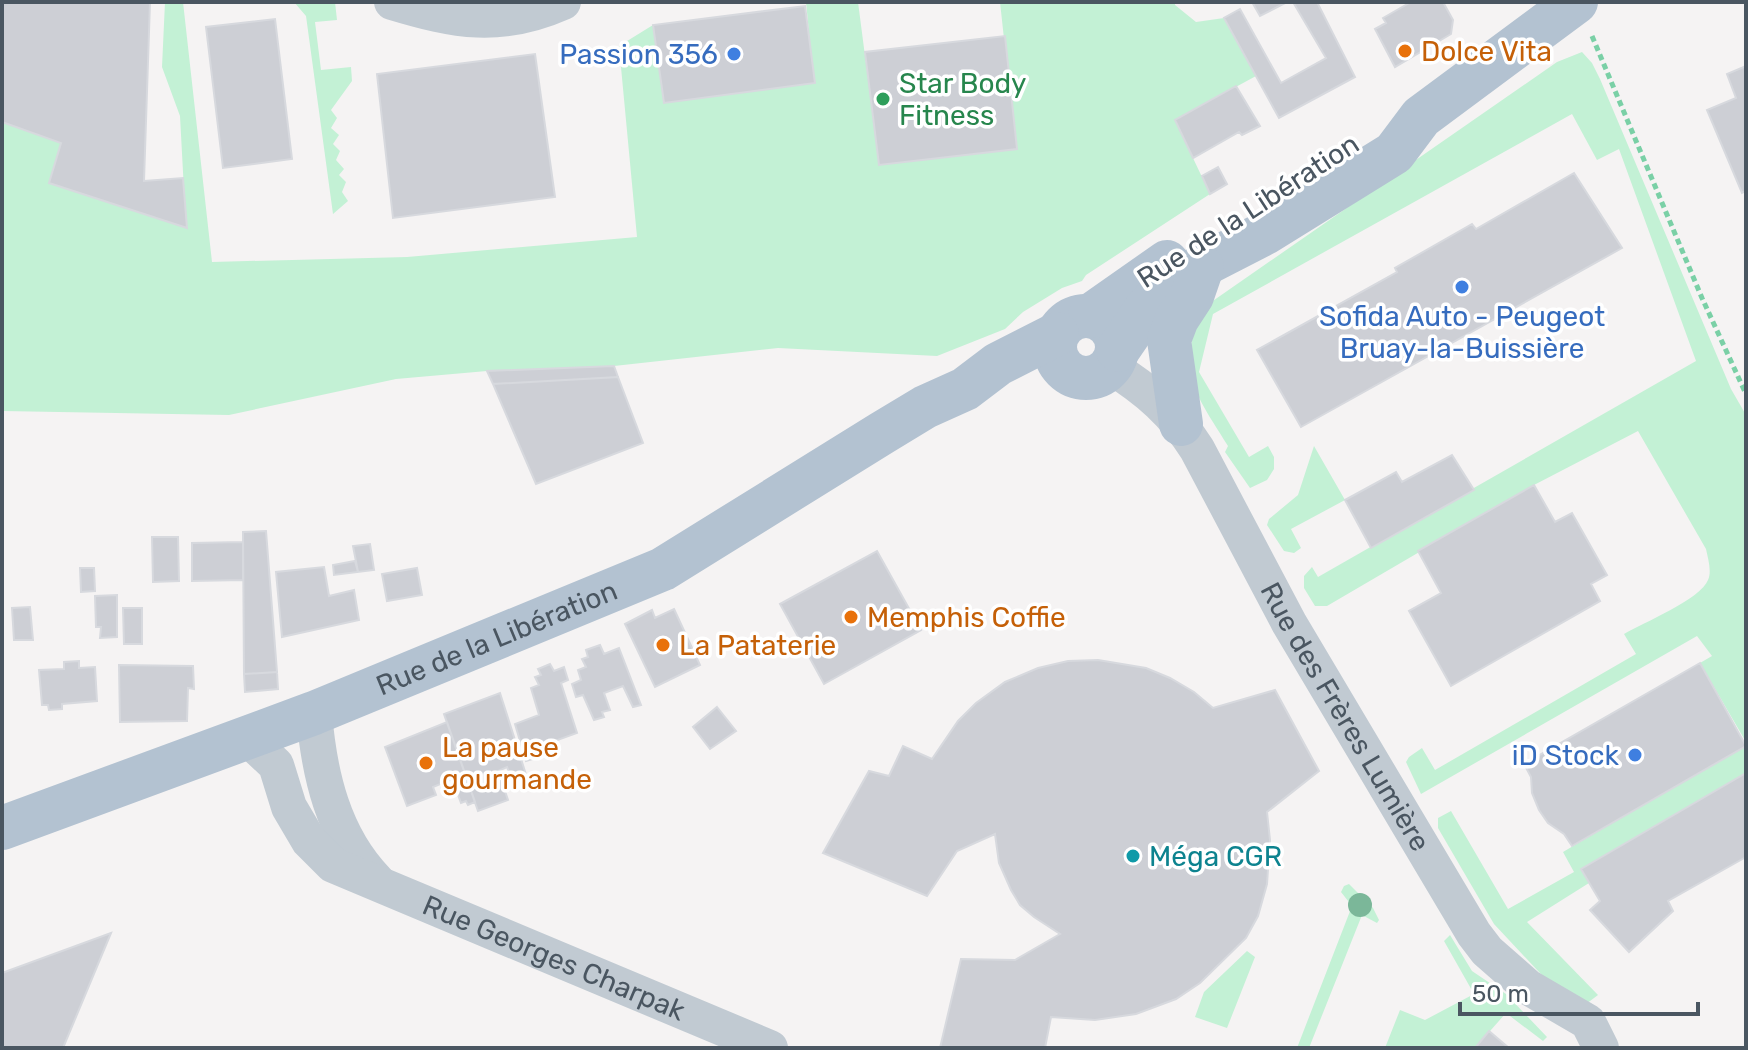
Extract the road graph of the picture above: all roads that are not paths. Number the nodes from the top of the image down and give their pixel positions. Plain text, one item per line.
1 (392, 2) edge
2 (563, 2) edge
3 (1583, 16) edge
4 (1413, 126) junction
5 (1203, 265) junction
6 (1074, 325) junction
7 (1100, 364) junction
8 (965, 389) junction
9 (1181, 424) junction
10 (314, 713) junction
11 (246, 737) junction
12 (2, 828) edge
13 (381, 885) junction
14 (770, 1048) edge
15 (1601, 1048) edge

1 - 2 street
3 - 4 main road, Rue de la Libération
4 - 5 main road, Rue de la Libération
4 - 6 main road, Rue de la Libération
5 - 7 main road, Rue de la Libération
5 - 9 main road
6 - 7 main road
6 - 7 main road
6 - 8 main road, Rue de la Libération
7 - 8 main road, Rue de la Libération
7 - 9 street, Rue des Frères Lumière
8 - 10 main road, Rue de la Libération
9 - 15 street, Rue des Frères Lumière
10 - 11 main road, Rue de la Libération
10 - 13 street, Rue Georges Charpak
11 - 12 main road, Rue de la Libération
11 - 13 street, Rue Georges Charpak
13 - 14 street, Rue Georges Charpak

